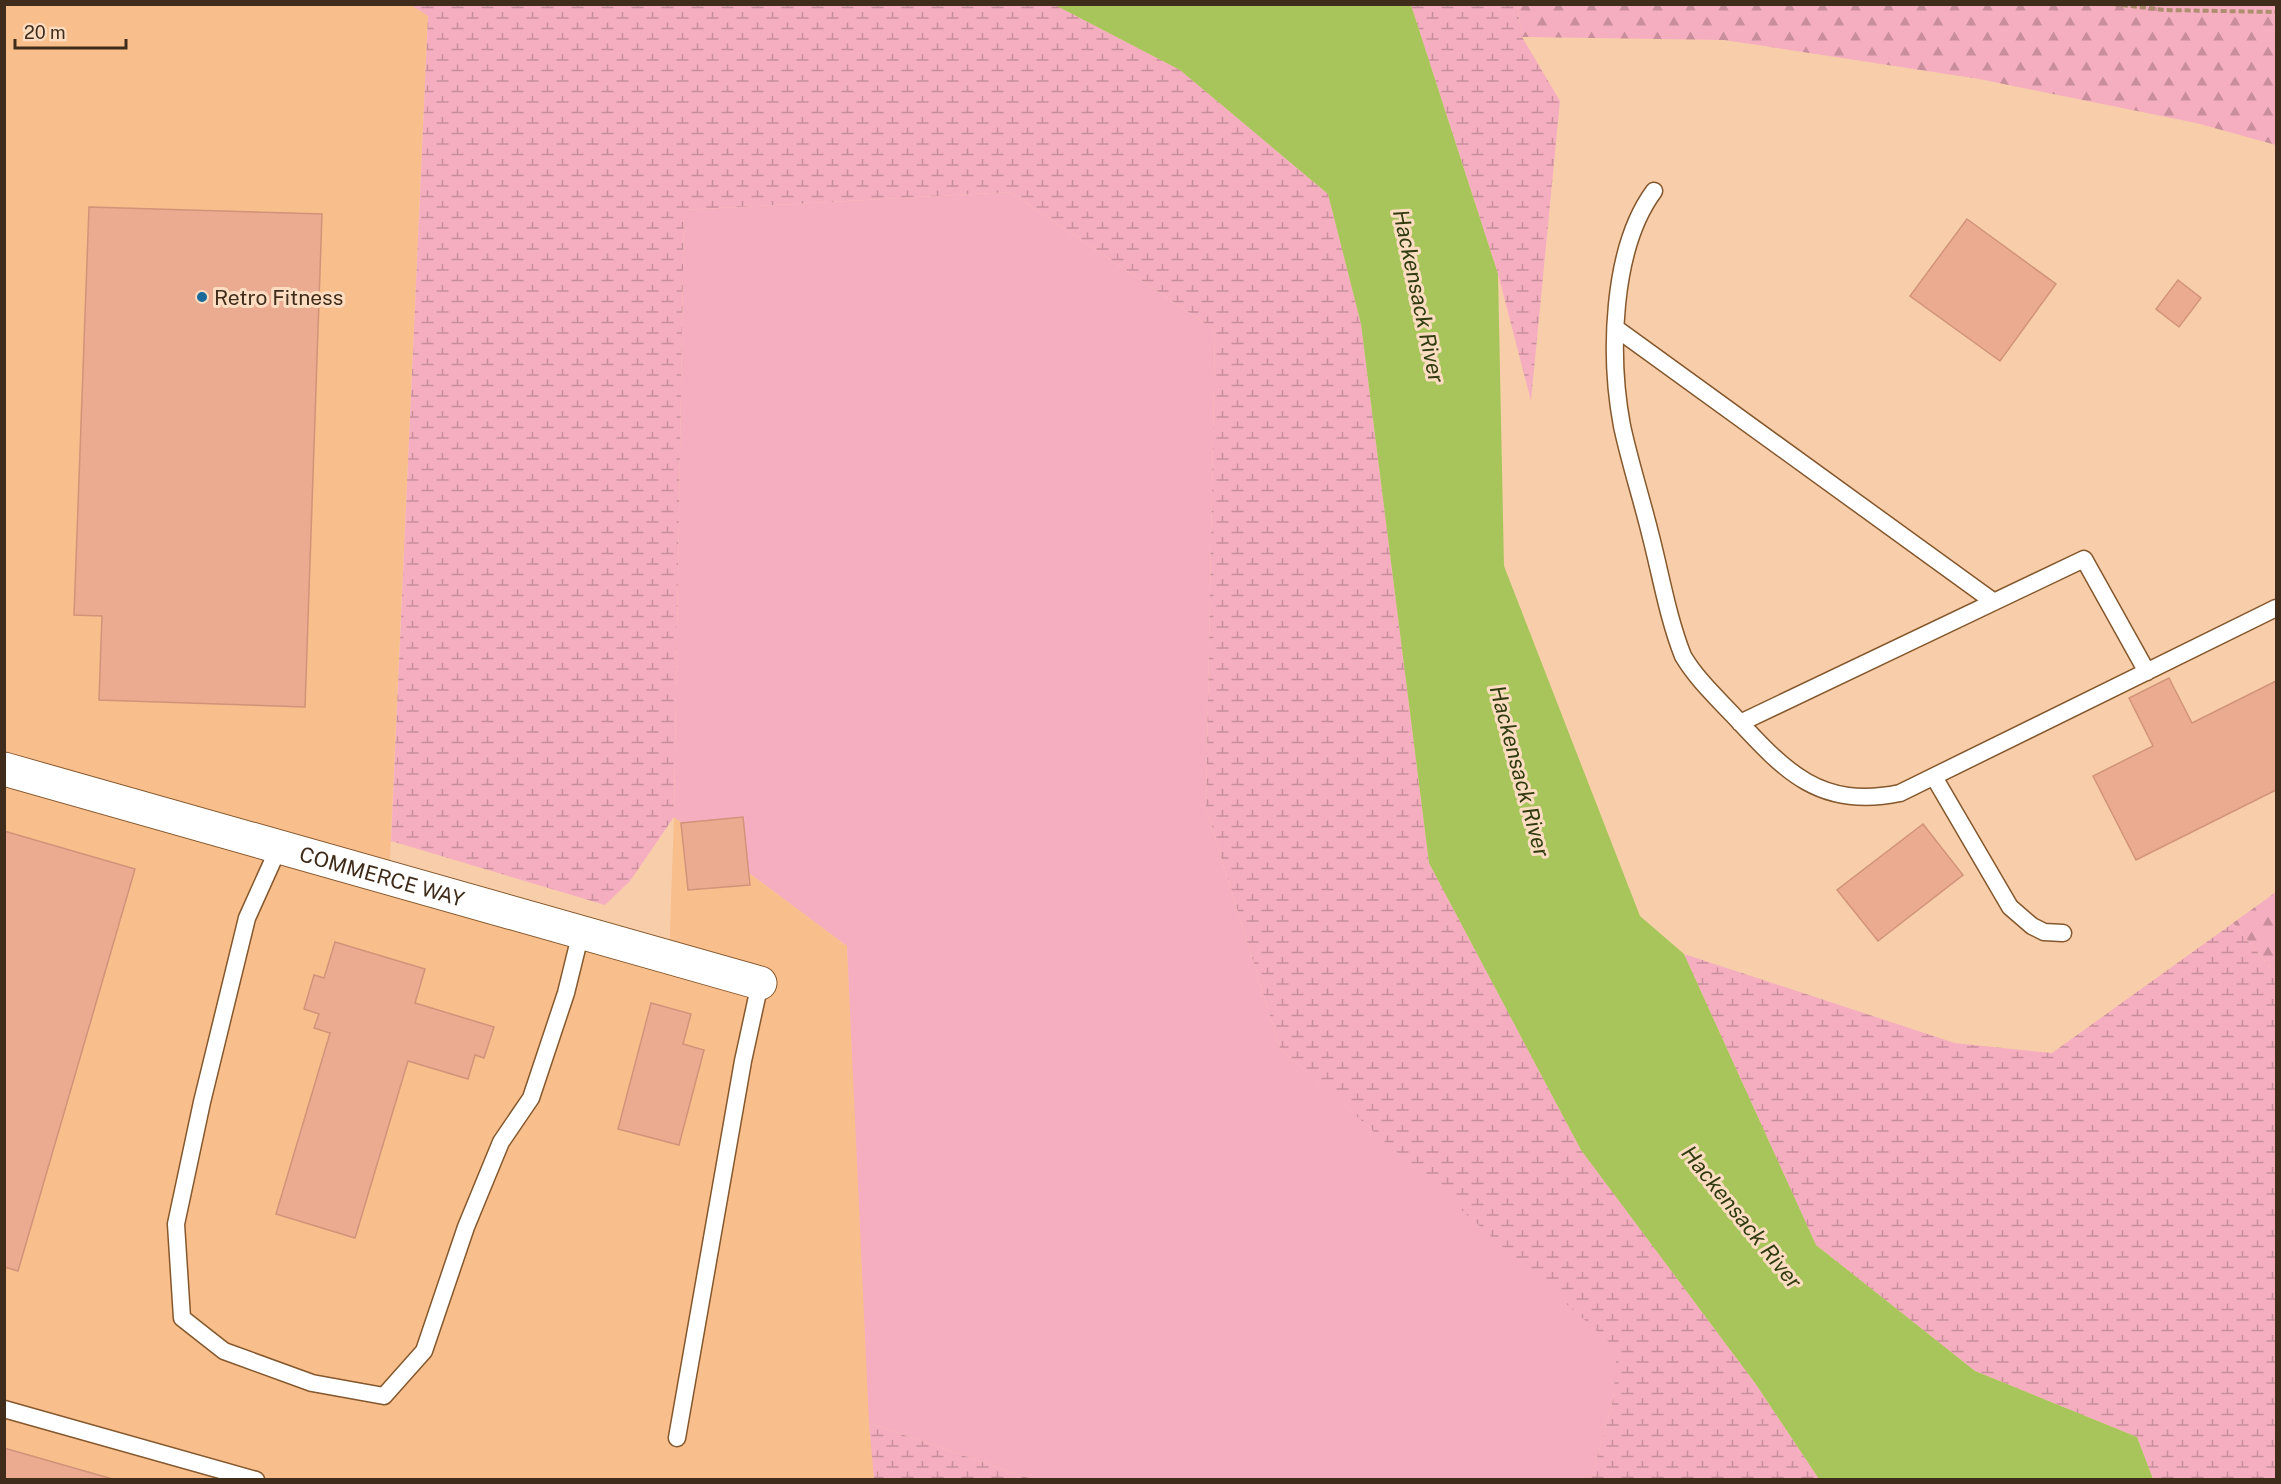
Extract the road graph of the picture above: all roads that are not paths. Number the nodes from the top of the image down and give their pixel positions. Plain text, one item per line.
1 (1654, 191) dead end
2 (1617, 329) junction
3 (1994, 602) junction
4 (2277, 608) edge
5 (2147, 672) junction
6 (1740, 723) junction
7 (4, 769) edge
8 (1934, 777) junction
9 (279, 847) junction
10 (581, 932) junction
11 (2063, 933) dead end
12 (760, 983) joint
13 (4, 1409) edge
14 (677, 1438) dead end
15 (256, 1479) edge

1 - 2 lane
2 - 3 lane
2 - 6 lane
3 - 5 lane
3 - 6 lane
4 - 5 lane
5 - 8 lane
6 - 8 lane
7 - 9 street, COMMERCE WAY
8 - 11 lane
9 - 10 street, COMMERCE WAY
9 - 10 lane
10 - 12 street, COMMERCE WAY
12 - 14 lane
13 - 15 lane

